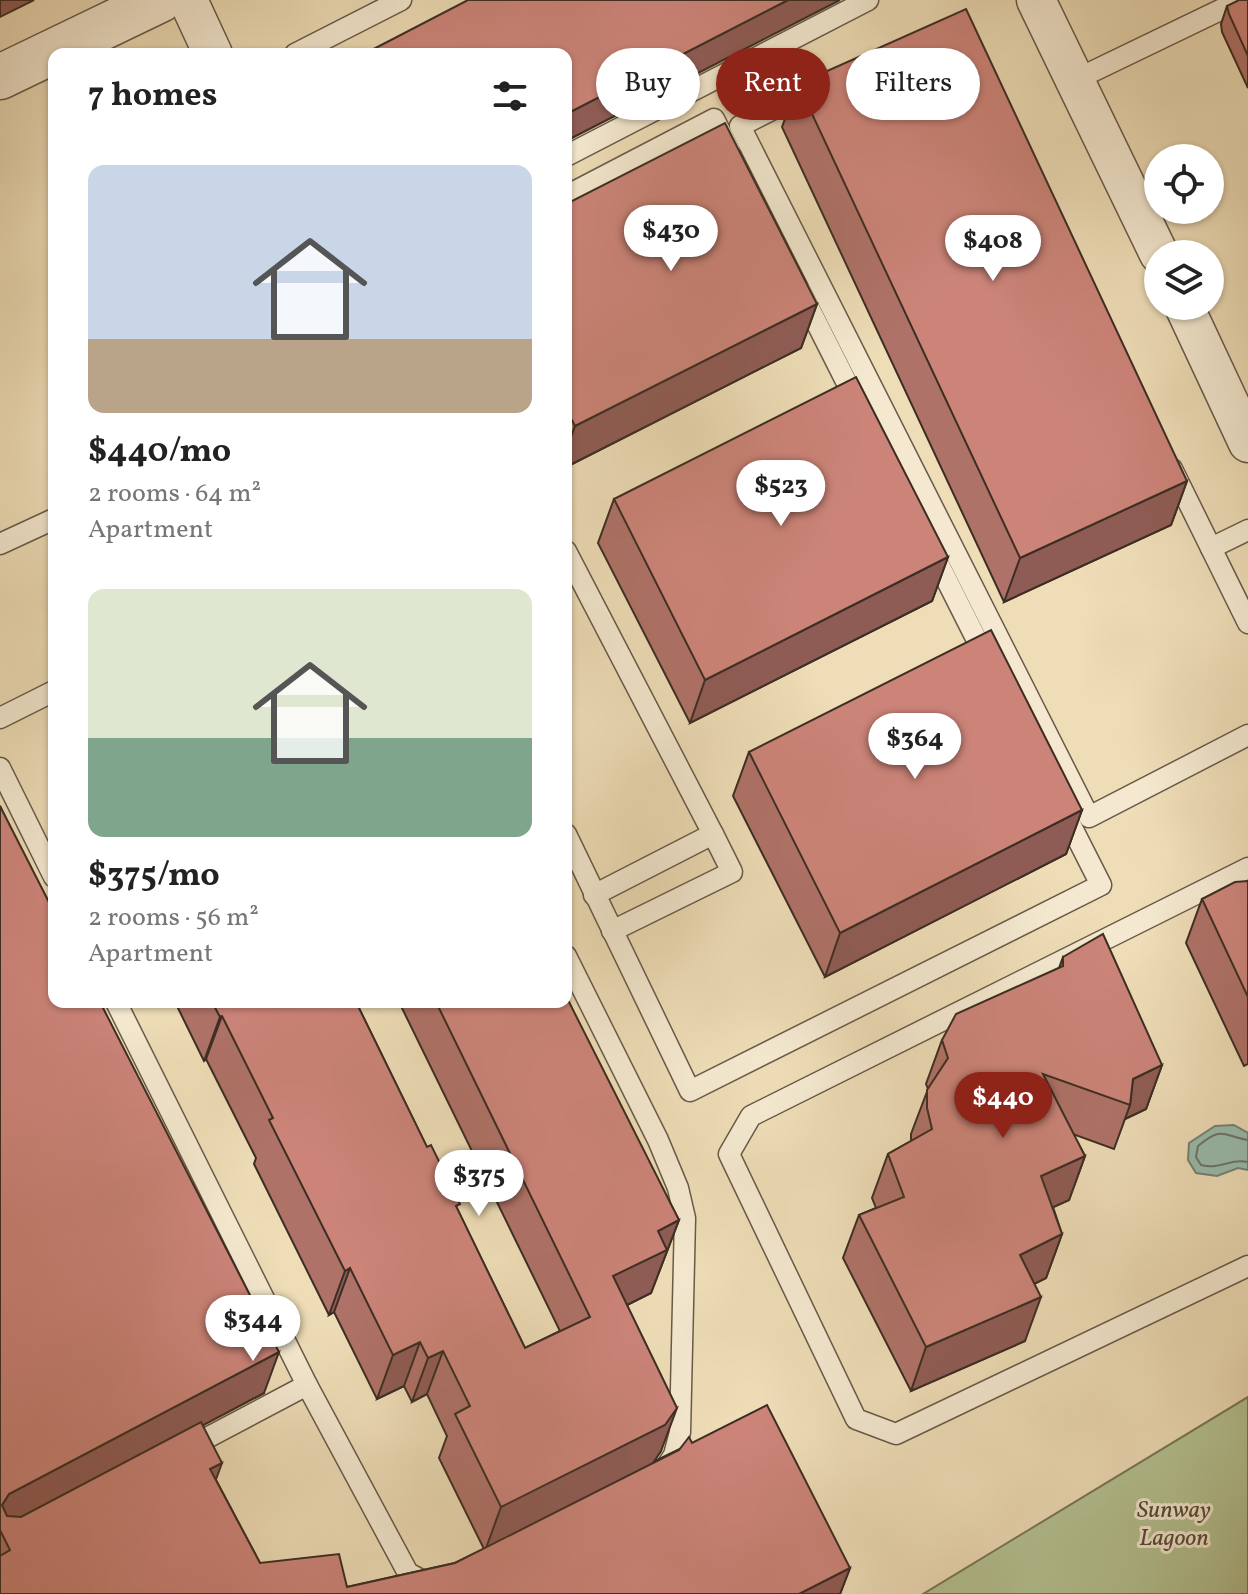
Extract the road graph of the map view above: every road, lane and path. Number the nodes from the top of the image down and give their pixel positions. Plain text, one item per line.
1 (160, 0) edge
2 (188, 0) edge
3 (401, 0) edge
4 (868, 0) edge
5 (1036, 0) edge
6 (1241, 0) edge
7 (60, 48) edge
8 (210, 48) edge
9 (307, 48) edge
10 (48, 54) edge
11 (839, 75) edge
12 (0, 77) edge
13 (1075, 80) junction
14 (572, 153) edge
15 (736, 162) edge
16 (572, 193) edge
17 (1152, 240) edge
18 (793, 275) edge
19 (1191, 320) edge
20 (865, 417) edge
21 (1248, 443) edge
22 (1162, 448) edge
23 (915, 516) edge
24 (48, 522) edge
25 (1248, 530) edge
26 (0, 544) edge
27 (1211, 548) junction
28 (572, 563) edge
29 (1248, 623) edge
30 (48, 694) edge
31 (0, 718) edge
32 (1248, 735) edge
33 (0, 768) edge
34 (713, 834) junction
35 (572, 847) edge
36 (48, 865) edge
37 (1248, 868) edge
38 (594, 895) junction
39 (612, 931) junction
40 (572, 968) edge
41 (119, 1008) edge
42 (1248, 1266) edge
43 (307, 1385) junction
44 (167, 1459) edge
45 (650, 1483) edge
46 (449, 1584) edge

1 - 7 street
2 - 8 street
3 - 9 lane
4 - 14 lane
5 - 13 street
6 - 13 lane
10 - 12 street
11 - 32 lane
13 - 17 street
15 - 16 lane
18 - 20 lane
19 - 21 street
22 - 27 lane
23 - 39 lane
24 - 26 lane
25 - 27 lane
27 - 29 lane
28 - 34 lane
30 - 31 lane
33 - 36 lane
34 - 38 lane
34 - 39 lane
35 - 38 lane
37 - 42 lane
38 - 39 lane
40 - 45 lane
41 - 43 lane
43 - 44 lane
43 - 46 lane

